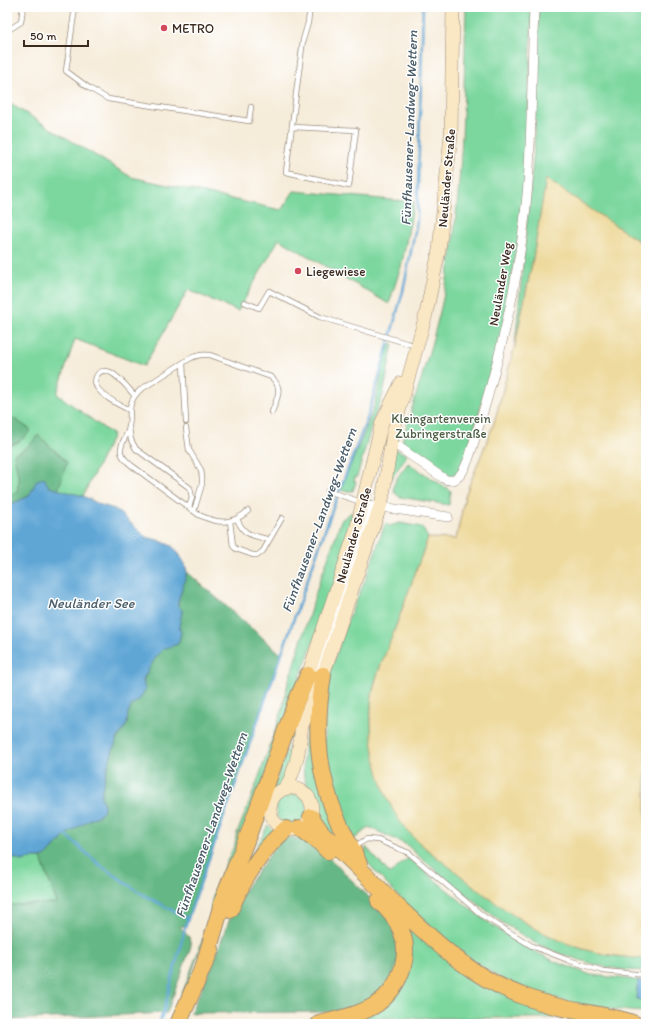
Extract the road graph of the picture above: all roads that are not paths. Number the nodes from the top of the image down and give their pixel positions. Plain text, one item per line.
1 (23, 7) edge
2 (76, 7) edge
3 (310, 7) edge
4 (453, 7) edge
5 (534, 7) edge
6 (7, 29) edge
7 (252, 107) dead end
8 (292, 127) junction
9 (244, 302) dead end
10 (418, 346) junction
11 (183, 363) junction
12 (135, 396) junction
13 (129, 410) junction
14 (272, 412) dead end
15 (186, 422) dead end
16 (129, 427) junction
17 (186, 428) dead end
18 (391, 444) junction
19 (328, 491) dead end
20 (372, 505) junction
21 (189, 507) junction
22 (194, 511) junction
23 (248, 511) dead end
24 (448, 517) dead end
25 (237, 518) junction
26 (282, 518) dead end
27 (230, 521) junction
28 (269, 540) junction
29 (316, 675) junction
30 (301, 728) junction
31 (298, 750) junction
32 (285, 789) junction
33 (304, 792) junction
34 (270, 810) junction
35 (299, 824) junction
36 (352, 848) junction
37 (362, 871) junction
38 (206, 958) junction
39 (646, 975) edge
40 (178, 1024) edge
41 (319, 1024) edge
42 (635, 1024) edge

1 - 6 lane
2 - 7 lane
3 - 8 lane
4 - 10 main road, Neuländer Straße
5 - 18 street, Neuländer Weg
8 - 8 lane
9 - 10 lane
10 - 18 main road, Neuländer Straße
10 - 20 main road, Neuländer Straße
11 - 12 lane
11 - 14 lane
11 - 15 lane
12 - 13 lane
12 - 13 lane
13 - 16 lane
16 - 21 lane
16 - 21 lane
17 - 22 lane
18 - 20 main road, Neuländer Straße
19 - 20 lane
20 - 24 street
20 - 29 main road, Neuländer Straße
20 - 30 street
21 - 22 lane
22 - 27 lane
23 - 25 lane
25 - 27 lane
25 - 28 lane
26 - 28 lane
27 - 28 lane
29 - 30 main road, Neuländer Straße
29 - 36 highway
29 - 38 highway
30 - 31 main road, Neuländer Straße
31 - 32 main road, Neuländer Straße
31 - 33 main road, Neuländer Straße
32 - 33 main road
32 - 34 main road, Neuländer Straße
33 - 35 main road, Neuländer Straße
34 - 35 main road
34 - 38 highway
35 - 37 highway
35 - 38 highway
35 - 41 highway
36 - 37 highway
36 - 39 lane
37 - 42 highway
38 - 40 highway

